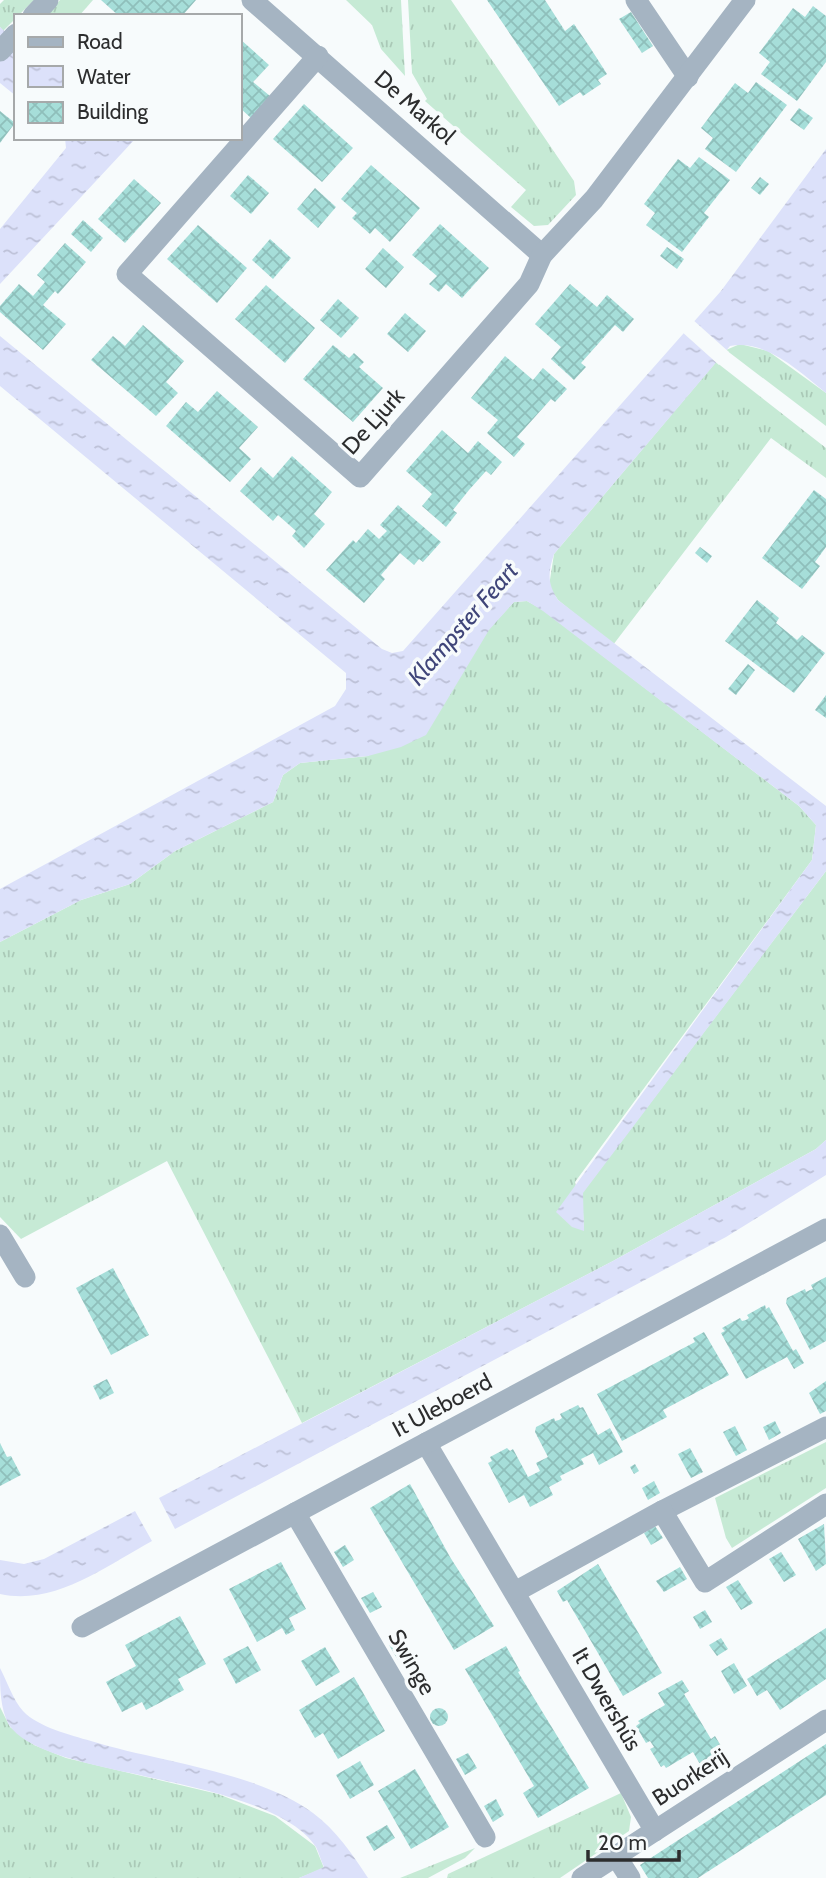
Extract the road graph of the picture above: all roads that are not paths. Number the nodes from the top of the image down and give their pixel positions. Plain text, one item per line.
1 (48, 0) edge
2 (252, 0) edge
3 (636, 0) edge
4 (746, 0) edge
5 (35, 14) edge
6 (14, 36) edge
7 (0, 51) edge
8 (318, 56) junction
9 (688, 77) junction
10 (542, 254) junction
11 (826, 1229) edge
12 (0, 1235) edge
13 (25, 1277) dead end
14 (826, 1427) edge
15 (426, 1443) junction
16 (826, 1504) edge
17 (663, 1511) junction
18 (295, 1513) junction
19 (515, 1592) junction
20 (82, 1627) dead end
21 (826, 1720) edge
22 (655, 1831) junction
23 (485, 1838) dead end
24 (616, 1856) junction
25 (582, 1878) edge
26 (630, 1878) edge

1 - 5 street
2 - 8 street, De Markol
3 - 9 street
4 - 9 street, De Ljurk
6 - 7 street
8 - 10 street, De Markol
8 - 10 street, De Ljurk
9 - 10 street, De Ljurk
11 - 15 street, It Uleboerd
12 - 13 street
14 - 17 street
15 - 18 street, It Uleboerd
15 - 19 street, It Dwershûs
16 - 17 street
17 - 19 street
18 - 20 street, It Uleboerd
18 - 23 street, Swinge
19 - 22 street, It Dwershûs
21 - 22 street, Buorkerij
22 - 24 street, Buorkerij
24 - 25 street, Buorkerij
24 - 26 street

